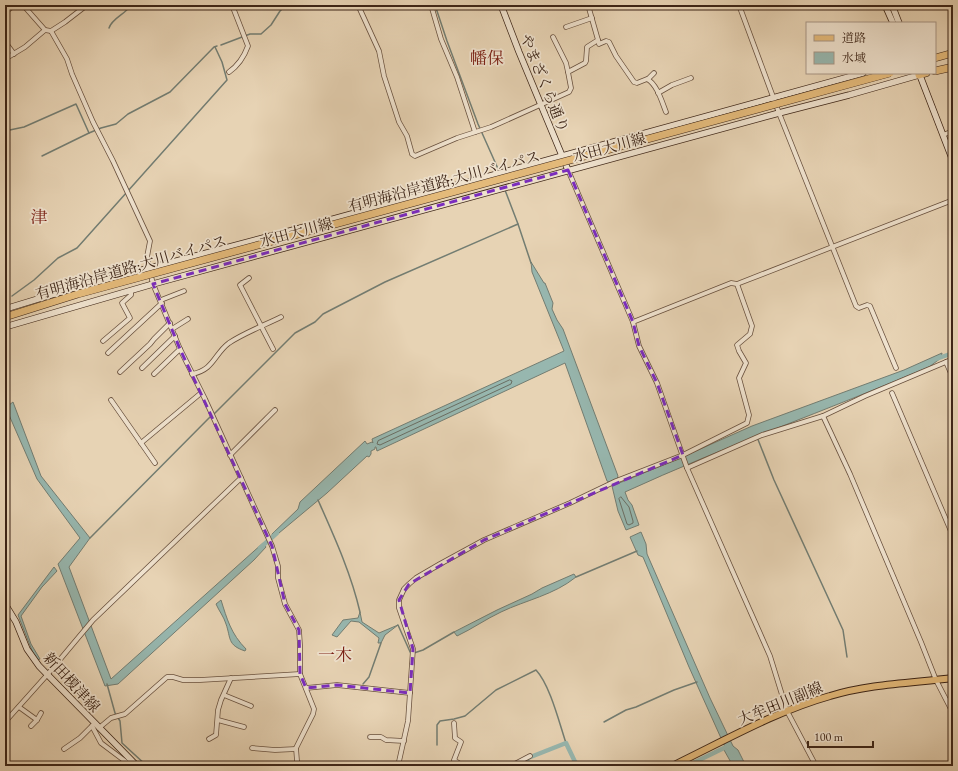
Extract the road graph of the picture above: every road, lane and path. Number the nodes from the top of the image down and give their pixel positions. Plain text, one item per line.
1 (15, 5) edge
2 (24, 5) edge
3 (87, 5) edge
4 (232, 5) edge
5 (358, 5) edge
6 (431, 5) edge
7 (501, 5) edge
8 (588, 5) edge
9 (739, 5) edge
10 (885, 5) edge
11 (892, 5) edge
12 (5, 12) edge
13 (592, 18) junction
14 (893, 22) edge
15 (899, 22) edge
16 (566, 27) dead end
17 (45, 30) junction
18 (51, 31) junction
19 (553, 37) dead end
20 (598, 40) junction
21 (5, 42) edge
22 (953, 49) edge
23 (936, 53) edge
24 (953, 53) edge
25 (14, 54) junction
26 (953, 56) edge
27 (5, 59) edge
28 (936, 59) edge
29 (936, 59) edge
30 (953, 67) edge
31 (936, 71) edge
32 (229, 72) dead end
33 (568, 72) junction
34 (654, 73) dead end
35 (859, 74) edge
36 (877, 74) edge
37 (886, 74) edge
38 (917, 74) edge
39 (920, 74) edge
40 (691, 78) dead end
41 (648, 79) junction
42 (658, 93) junction
43 (774, 98) junction
44 (541, 105) junction
45 (666, 112) dead end
46 (779, 113) junction
47 (953, 131) edge
48 (475, 132) junction
49 (943, 135) junction
50 (562, 156) junction
51 (953, 161) edge
52 (568, 170) junction
53 (953, 200) edge
54 (832, 247) junction
55 (149, 268) junction
56 (249, 278) dead end
57 (154, 284) junction
58 (738, 284) junction
59 (131, 291) junction
60 (184, 291) dead end
61 (161, 302) junction
62 (5, 309) edge
63 (5, 315) edge
64 (281, 317) dead end
65 (188, 319) dead end
66 (633, 322) junction
67 (170, 323) junction
68 (262, 326) junction
69 (5, 327) edge
70 (172, 329) junction
71 (175, 336) junction
72 (103, 341) dead end
73 (180, 349) junction
74 (273, 349) dead end
75 (108, 353) dead end
76 (953, 359) edge
77 (946, 362) junction
78 (142, 368) dead end
79 (896, 368) dead end
80 (120, 372) dead end
81 (154, 374) dead end
82 (192, 374) junction
83 (953, 378) edge
84 (201, 393) junction
85 (892, 393) dead end
86 (110, 400) dead end
87 (275, 410) dead end
88 (822, 416) junction
89 (141, 443) junction
90 (230, 455) junction
91 (683, 456) junction
92 (155, 463) dead end
93 (687, 467) junction
94 (241, 478) junction
95 (953, 536) edge
96 (5, 604) edge
97 (300, 674) junction
98 (47, 675) junction
99 (231, 678) junction
100 (953, 678) edge
101 (936, 680) junction
102 (306, 688) junction
103 (410, 693) junction
104 (224, 695) junction
105 (251, 706) dead end
106 (19, 707) junction
107 (787, 711) junction
108 (953, 712) edge
109 (41, 713) dead end
110 (37, 720) junction
111 (218, 720) junction
112 (5, 722) edge
113 (454, 723) dead end
114 (93, 724) junction
115 (31, 726) dead end
116 (244, 726) dead end
117 (99, 728) junction
118 (370, 737) dead end
119 (209, 739) dead end
120 (404, 741) junction
121 (252, 748) dead end
122 (64, 749) dead end
123 (296, 749) junction
124 (530, 756) dead end
125 (129, 763) edge
126 (137, 766) edge
127 (298, 766) edge
128 (398, 766) edge
129 (463, 766) edge
130 (511, 766) edge
131 (672, 766) edge
132 (816, 766) edge

1 - 12 street
2 - 17 street
3 - 18 street
4 - 32 street
5 - 48 street
6 - 48 street
7 - 44 main road, やまざくら通り
8 - 13 street
9 - 43 street
10 - 14 main road
11 - 15 main road
13 - 16 street
13 - 20 street
17 - 18 street
17 - 25 street
18 - 55 street
19 - 33 street
20 - 33 street
20 - 41 street
21 - 25 street
22 - 23 highway
24 - 28 highway
25 - 27 street
26 - 29 highway
30 - 31 highway
33 - 44 street
34 - 41 street
35 - 43 main road, 水田大川線
36 - 63 highway, 有明海沿岸道路;大川バイパス, bridge
37 - 63 highway, 有明海沿岸道路;大川バイパス, bridge
38 - 46 main road, 水田大川線
39 - 49 main road
40 - 42 street
41 - 42 street
42 - 45 street
43 - 46 street
43 - 50 main road, 水田大川線
44 - 48 street
44 - 50 main road, やまざくら通り
46 - 52 main road, 水田大川線
46 - 54 street
47 - 49 street
49 - 51 main road
50 - 52 main road, やまざくら通り
50 - 55 main road, 水田大川線
52 - 57 main road, 水田大川線
52 - 66 street
53 - 54 street
54 - 58 street
54 - 79 street
55 - 57 street
55 - 62 main road, 水田大川線
56 - 68 street
57 - 59 main road, 水田大川線
57 - 61 street
58 - 66 street
58 - 91 street
59 - 69 main road, 水田大川線
59 - 72 street
60 - 61 street
61 - 67 street
61 - 75 street
64 - 68 street
65 - 70 street
66 - 91 street
67 - 70 street
67 - 80 street
68 - 74 street
68 - 82 street
70 - 71 street
71 - 73 street
71 - 78 street
73 - 81 street
73 - 82 street
76 - 77 street
77 - 83 street
77 - 88 street
82 - 84 street
84 - 89 street
84 - 90 street
85 - 95 street
86 - 89 street
87 - 90 street
88 - 93 street
88 - 101 street
89 - 92 street
90 - 94 street
91 - 93 street
91 - 103 street
93 - 107 street
94 - 97 street
94 - 98 street
96 - 98 main road, 新田榎津線
97 - 99 street
97 - 102 street
98 - 106 street
98 - 114 main road, 新田榎津線
99 - 104 street
99 - 117 street
100 - 101 main road, 大牟田川副線
101 - 107 main road, 大牟田川副線
101 - 108 street
102 - 103 street
102 - 123 street
103 - 120 street
104 - 105 street
104 - 111 street
106 - 110 street
106 - 112 street
107 - 131 main road, 大牟田川副線
107 - 132 street
109 - 110 street
110 - 115 street
111 - 116 street
111 - 119 street
113 - 129 street
114 - 117 main road, 新田榎津線
114 - 122 street
114 - 125 street
117 - 125 main road, 新田榎津線
118 - 120 street
120 - 128 street
121 - 123 street
123 - 127 street
124 - 130 street
125 - 126 main road, 新田榎津線

